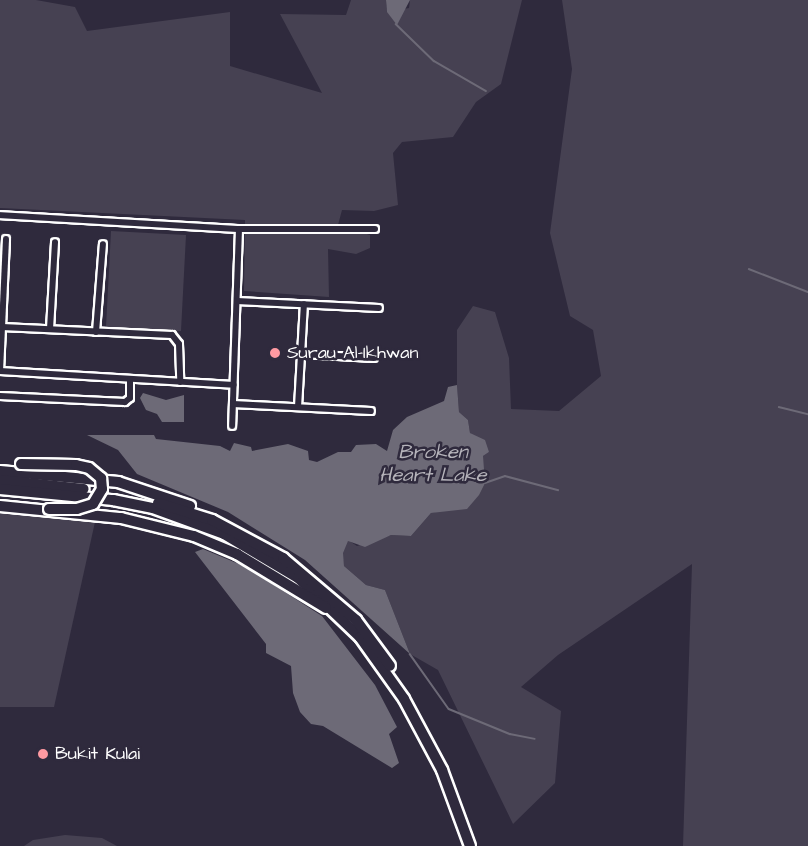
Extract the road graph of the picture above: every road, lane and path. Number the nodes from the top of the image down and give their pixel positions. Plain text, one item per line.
1 (0, 215) edge
2 (239, 229) junction
3 (375, 229) dead end
4 (6, 239) dead end
5 (55, 242) dead end
6 (103, 244) dead end
7 (237, 301) junction
8 (304, 304) junction
9 (379, 308) dead end
10 (2, 327) junction
11 (51, 329) junction
12 (96, 332) junction
13 (301, 354) junction
14 (374, 358) dead end
15 (0, 372) edge
16 (130, 379) junction
17 (180, 382) junction
18 (234, 385) junction
19 (0, 396) edge
20 (233, 404) junction
21 (298, 407) junction
22 (371, 411) dead end
23 (232, 426) dead end
24 (0, 464) edge
25 (0, 471) edge
26 (0, 480) edge
27 (0, 489) edge
28 (0, 506) edge
29 (49, 509) junction
30 (212, 520) junction
31 (348, 624) junction
32 (442, 770) junction
33 (470, 846) edge

1 - 2 street
2 - 3 street
2 - 7 street
4 - 10 street
5 - 11 street
6 - 12 street
7 - 8 street
7 - 18 street
8 - 9 street
8 - 13 street
10 - 11 street
10 - 15 street
11 - 12 street
12 - 17 street
13 - 14 street
13 - 21 street
15 - 16 street
16 - 17 street
16 - 19 street
17 - 18 street
18 - 20 street
20 - 21 street
20 - 23 street
21 - 22 street
24 - 29 main road, bridge
25 - 30 main road
26 - 30 main road
27 - 31 main road
28 - 29 main road
29 - 31 main road
30 - 32 main road
31 - 32 main road
32 - 33 main road

